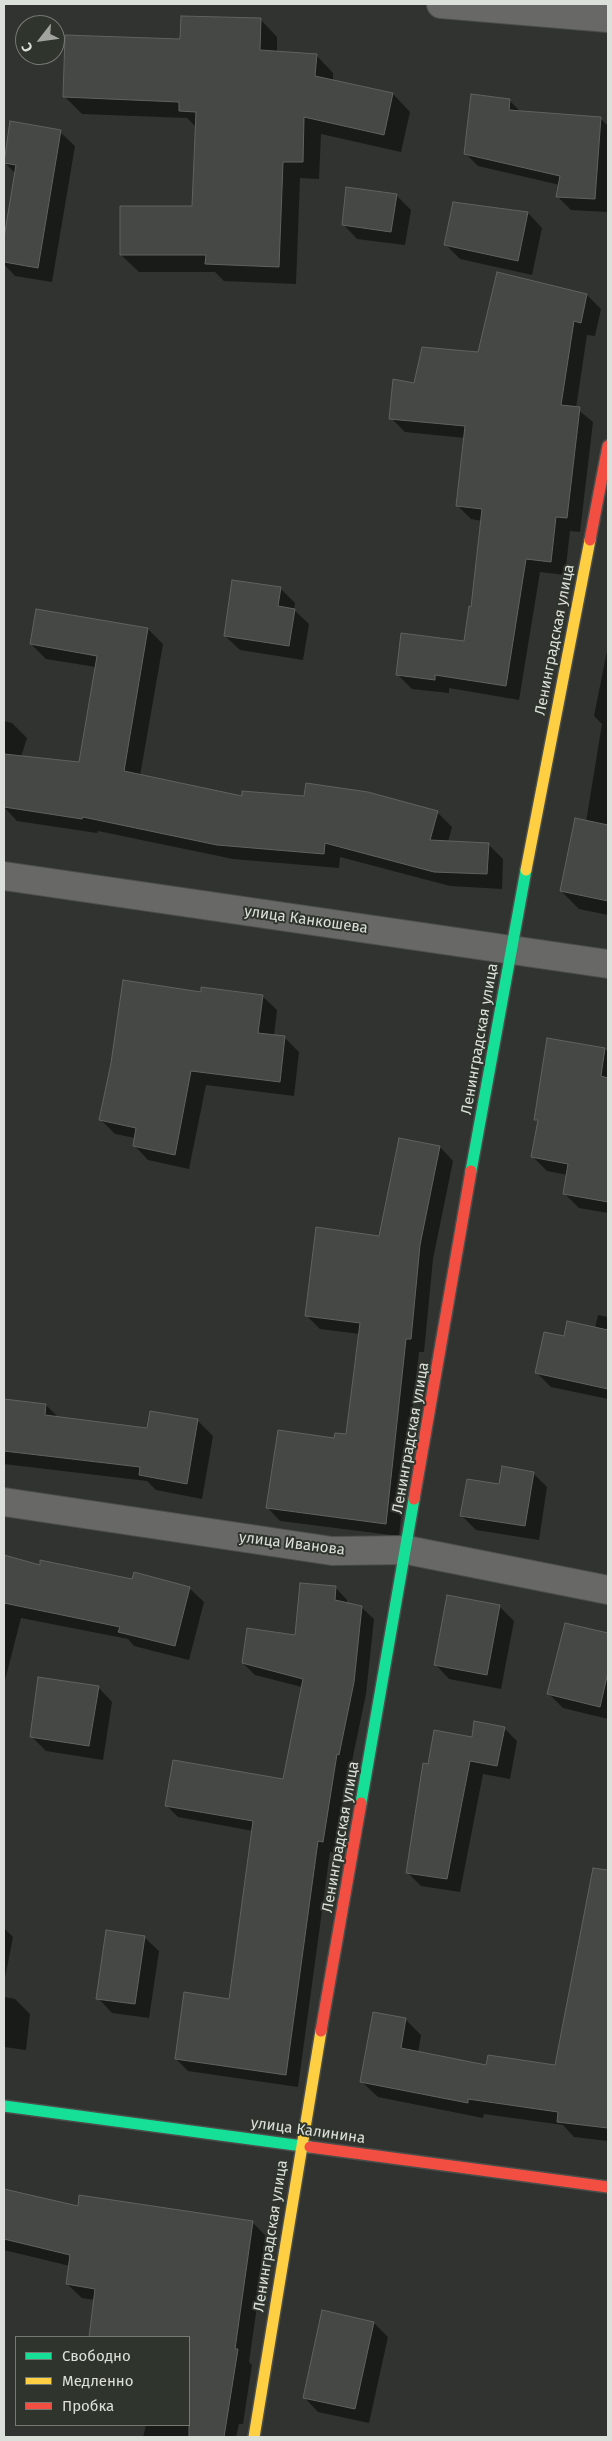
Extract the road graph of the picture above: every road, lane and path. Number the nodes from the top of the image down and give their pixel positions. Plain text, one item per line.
1 (441, 4) edge
2 (608, 18) edge
3 (608, 446) edge
4 (4, 876) edge
5 (510, 950) junction
6 (608, 964) edge
7 (4, 1502) edge
8 (407, 1550) junction
9 (608, 1590) edge
10 (4, 2106) edge
11 (301, 2144) junction
12 (608, 2187) edge
13 (254, 2437) edge

1 - 2 street
3 - 5 street, Ленинградская улица
4 - 5 street, улица Канкошева
5 - 6 street, улица Канкошева
5 - 8 street, Ленинградская улица
7 - 8 street, улица Иванова
8 - 9 street, улица Иванова
8 - 11 street, Ленинградская улица
10 - 11 street, улица Калинина
11 - 12 street, улица Калинина
11 - 13 street, Ленинградская улица

